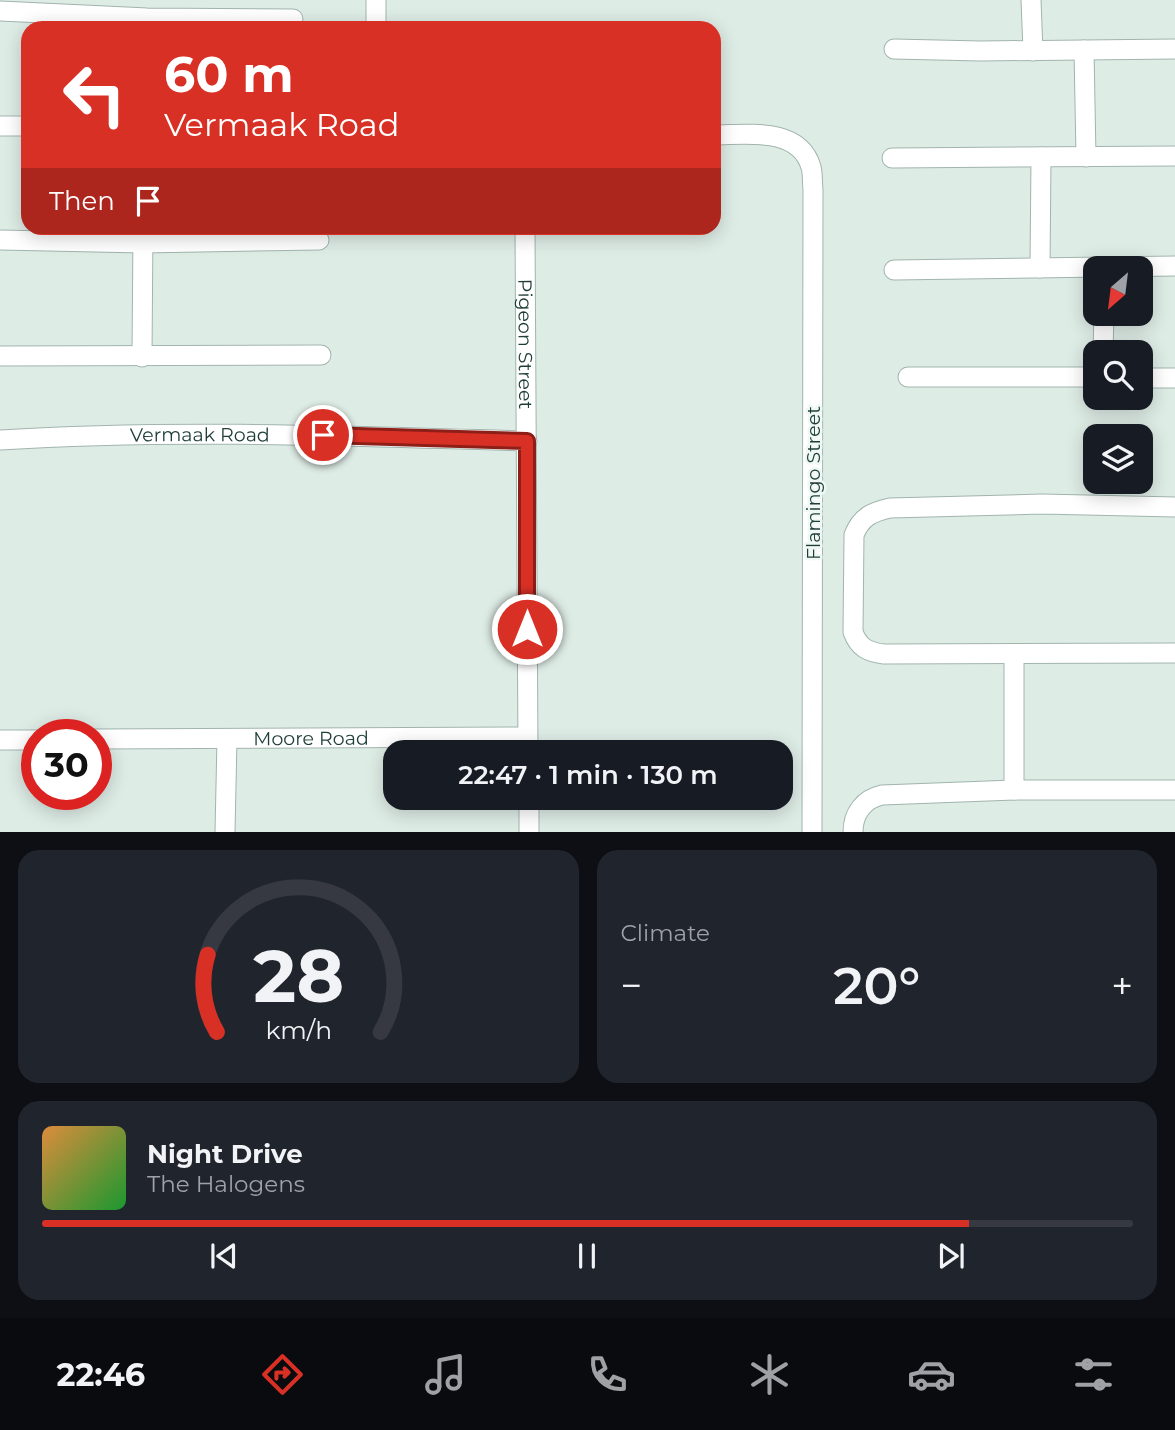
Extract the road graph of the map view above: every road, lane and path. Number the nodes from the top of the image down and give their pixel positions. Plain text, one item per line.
1 (376, 0) edge
2 (1031, 0) edge
3 (0, 11) edge
4 (147, 15) edge
5 (293, 19) dead end
6 (376, 21) edge
7 (1175, 48) edge
8 (894, 49) dead end
9 (1084, 50) junction
10 (1033, 51) junction
11 (0, 126) edge
12 (21, 126) edge
13 (721, 135) edge
14 (1175, 156) edge
15 (1041, 157) junction
16 (1086, 157) junction
17 (892, 158) dead end
18 (143, 235) edge
19 (525, 235) edge
20 (0, 240) edge
21 (319, 240) dead end
22 (1175, 266) edge
23 (1040, 268) junction
24 (894, 270) dead end
25 (321, 355) dead end
26 (0, 356) edge
27 (142, 357) junction
28 (908, 377) dead end
29 (1083, 377) edge
30 (1153, 377) edge
31 (1175, 378) edge
32 (0, 440) edge
33 (527, 441) junction
34 (1175, 507) edge
35 (1175, 653) edge
36 (1014, 654) junction
37 (112, 739) edge
38 (227, 739) junction
39 (0, 740) edge
40 (21, 740) edge
41 (527, 740) edge
42 (383, 742) edge
43 (1014, 790) junction
44 (1175, 790) edge
45 (528, 810) edge
46 (812, 828) edge
47 (225, 831) edge
48 (529, 831) edge
49 (853, 831) edge

1 - 6 street
2 - 10 street
3 - 4 street
4 - 5 street
7 - 9 street
8 - 10 street
9 - 10 street
9 - 16 street
11 - 12 street
13 - 46 street, Flamingo Street
14 - 16 street
15 - 16 street
15 - 17 street
15 - 23 street
18 - 20 street
18 - 21 street
18 - 27 street
19 - 33 street, Pigeon Street
22 - 23 street
23 - 24 street
25 - 27 street
26 - 27 street
28 - 29 street
30 - 31 street
32 - 33 street, Vermaak Road
33 - 41 street, Pigeon Street
34 - 36 street
35 - 36 street
36 - 43 street
37 - 38 street, Moore Road
38 - 42 street, Moore Road
38 - 47 street
39 - 40 street
43 - 44 street
43 - 49 street
45 - 48 street

